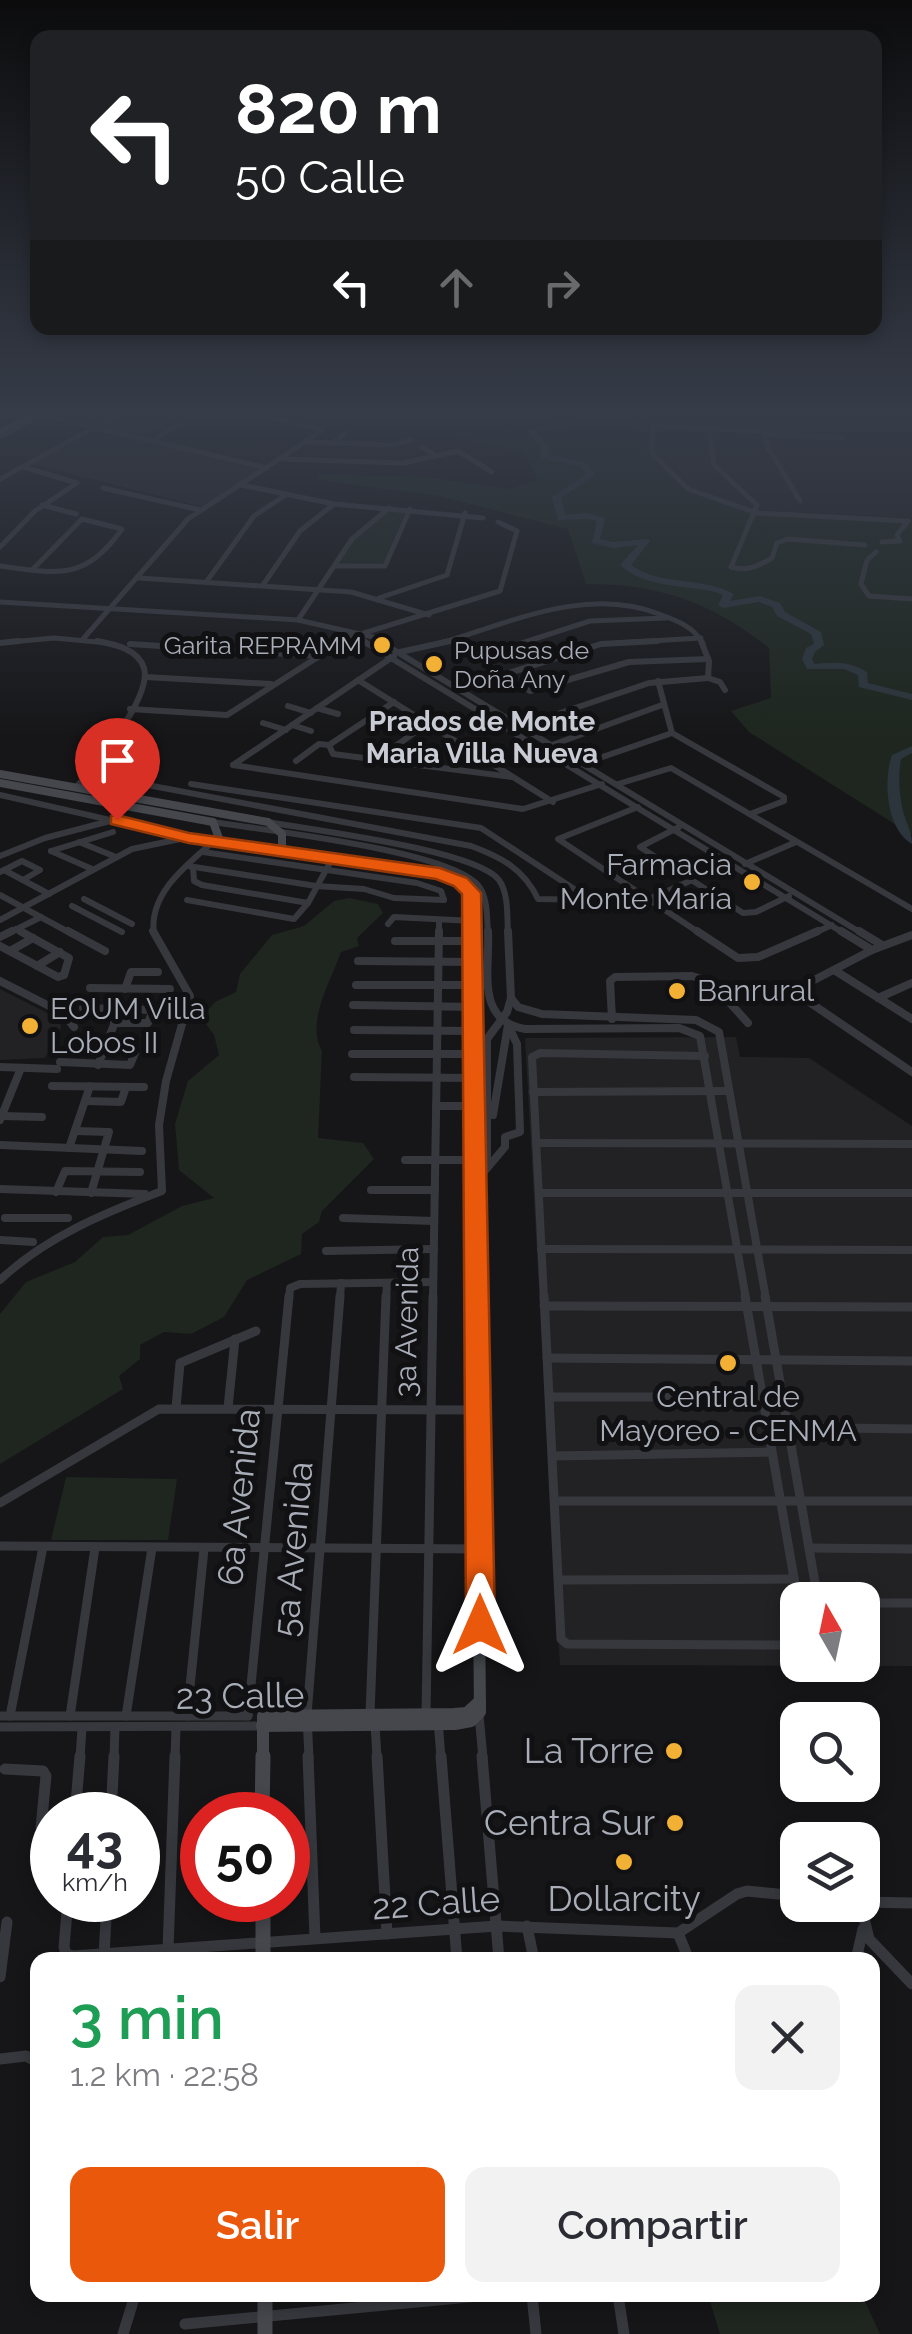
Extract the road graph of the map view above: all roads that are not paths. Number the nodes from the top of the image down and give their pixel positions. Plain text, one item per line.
1 (27, 520) edge
2 (80, 520) edge
3 (93, 520) edge
4 (187, 520) edge
5 (251, 520) edge
6 (314, 520) edge
7 (373, 520) edge
8 (406, 520) edge
9 (464, 520) edge
10 (751, 520) edge
11 (910, 521) edge
12 (498, 522) dead end
13 (900, 541) junction
14 (882, 542) dead end
15 (909, 544) dead end
16 (865, 545) dead end
17 (0, 547) edge
18 (876, 552) dead end
19 (0, 566) edge
20 (334, 566) junction
21 (32, 570) junction
22 (139, 578) junction
23 (207, 582) junction
24 (264, 585) junction
25 (320, 589) junction
26 (379, 598) junction
27 (912, 599) edge
28 (0, 602) edge
29 (110, 608) junction
30 (429, 614) junction
31 (671, 618) junction
32 (298, 620) junction
33 (353, 632) junction
34 (363, 633) junction
35 (702, 638) junction
36 (83, 639) junction
37 (0, 643) edge
38 (130, 644) dead end
39 (415, 650) junction
40 (397, 654) junction
41 (319, 656) junction
42 (409, 657) junction
43 (708, 659) junction
44 (503, 675) junction
45 (146, 677) junction
46 (709, 677) junction
47 (358, 680) junction
48 (658, 681) junction
49 (273, 684) junction
50 (456, 690) junction
51 (725, 690) dead end
52 (394, 702) junction
53 (288, 706) dead end
54 (662, 706) junction
55 (130, 709) junction
56 (314, 710) junction
57 (338, 714) dead end
58 (263, 723) dead end
59 (428, 723) junction
60 (521, 726) junction
61 (289, 727) junction
62 (513, 729) junction
63 (311, 731) dead end
64 (672, 732) junction
65 (552, 745) junction
66 (330, 748) junction
67 (376, 760) junction
68 (296, 762) dead end
69 (579, 765) junction
70 (0, 774) edge
71 (512, 777) junction
72 (0, 783) edge
73 (78, 784) dead end
74 (142, 784) dead end
75 (191, 784) dead end
76 (602, 784) junction
77 (618, 784) junction
78 (219, 787) junction
79 (0, 795) edge
80 (214, 799) junction
81 (553, 802) junction
82 (638, 807) junction
83 (750, 814) junction
84 (117, 820) junction
85 (212, 822) junction
86 (268, 822) junction
87 (680, 827) junction
88 (113, 832) dead end
89 (282, 834) junction
90 (407, 834) junction
91 (189, 838) junction
92 (218, 840) junction
93 (79, 842) junction
94 (796, 842) junction
95 (399, 845) junction
96 (203, 852) junction
97 (282, 852) junction
98 (0, 856) edge
99 (116, 857) junction
100 (332, 859) junction
101 (745, 864) junction
102 (190, 866) junction
103 (93, 870) junction
104 (2, 871) edge
105 (326, 871) junction
106 (22, 880) junction
107 (690, 881) junction
108 (316, 886) junction
109 (49, 894) junction
110 (790, 895) junction
111 (1, 896) edge
112 (649, 899) junction
113 (84, 900) dead end
114 (186, 900) dead end
115 (308, 902) junction
116 (72, 906) dead end
117 (24, 908) junction
118 (912, 910) edge
119 (41, 916) junction
120 (121, 918) junction
121 (0, 920) edge
122 (439, 920) junction
123 (474, 921) junction
124 (132, 924) dead end
125 (388, 924) dead end
126 (832, 925) junction
127 (109, 926) junction
128 (16, 928) junction
129 (122, 932) dead end
130 (0, 936) edge
131 (910, 937) edge
132 (34, 938) junction
133 (474, 940) junction
134 (395, 941) dead end
135 (439, 941) junction
136 (0, 946) edge
137 (882, 946) junction
138 (872, 950) junction
139 (105, 951) dead end
140 (10, 952) junction
141 (60, 952) junction
142 (358, 961) dead end
143 (438, 962) junction
144 (475, 962) junction
145 (37, 966) junction
146 (834, 970) junction
147 (145, 972) junction
148 (158, 972) dead end
149 (0, 982) edge
150 (912, 983) edge
151 (438, 984) junction
152 (356, 985) dead end
153 (475, 985) junction
154 (126, 986) junction
155 (141, 986) junction
156 (90, 988) dead end
157 (170, 990) dead end
158 (510, 998) junction
159 (878, 998) junction
160 (353, 1005) dead end
161 (82, 1008) dead end
162 (438, 1008) junction
163 (475, 1008) junction
164 (120, 1009) junction
165 (533, 1012) junction
166 (582, 1017) junction
167 (612, 1019) junction
168 (912, 1019) edge
169 (502, 1022) junction
170 (114, 1023) junction
171 (748, 1023) dead end
172 (74, 1027) dead end
173 (581, 1028) junction
174 (354, 1030) dead end
175 (438, 1030) junction
176 (475, 1031) junction
177 (103, 1050) junction
178 (352, 1054) dead end
179 (437, 1054) junction
180 (476, 1054) junction
181 (706, 1056) junction
182 (98, 1064) junction
183 (0, 1066) edge
184 (21, 1068) junction
185 (912, 1072) edge
186 (354, 1078) dead end
187 (436, 1078) junction
188 (476, 1078) junction
189 (52, 1086) dead end
190 (90, 1086) junction
191 (126, 1086) junction
192 (144, 1087) dead end
193 (710, 1091) junction
194 (728, 1091) junction
195 (533, 1092) junction
196 (86, 1101) junction
197 (436, 1106) junction
198 (476, 1106) junction
199 (42, 1117) dead end
200 (1, 1118) edge
201 (75, 1131) junction
202 (494, 1133) junction
203 (536, 1143) junction
204 (719, 1143) junction
205 (738, 1144) junction
206 (912, 1144) edge
207 (0, 1145) edge
208 (69, 1148) junction
209 (104, 1150) junction
210 (142, 1151) dead end
211 (405, 1160) dead end
212 (435, 1160) junction
213 (476, 1160) junction
214 (487, 1168) junction
215 (98, 1171) junction
216 (140, 1172) dead end
217 (477, 1180) junction
218 (0, 1189) edge
219 (371, 1190) dead end
220 (435, 1190) junction
221 (56, 1192) junction
222 (91, 1193) junction
223 (728, 1193) junction
224 (912, 1193) edge
225 (155, 1194) junction
226 (539, 1194) junction
227 (746, 1194) junction
228 (5, 1218) dead end
229 (68, 1218) dead end
230 (344, 1218) dead end
231 (434, 1221) junction
232 (0, 1240) edge
233 (33, 1242) dead end
234 (434, 1249) junction
235 (541, 1249) junction
236 (737, 1249) junction
237 (756, 1250) junction
238 (912, 1250) edge
239 (326, 1251) dead end
240 (0, 1265) edge
241 (16, 1266) junction
242 (0, 1280) edge
243 (432, 1282) junction
244 (387, 1283) junction
245 (341, 1284) junction
246 (544, 1306) junction
247 (746, 1306) junction
248 (766, 1307) junction
249 (912, 1307) edge
250 (256, 1331) dead end
251 (235, 1340) junction
252 (547, 1358) junction
253 (912, 1361) edge
254 (755, 1362) junction
255 (776, 1362) junction
256 (762, 1396) junction
257 (550, 1397) junction
258 (176, 1408) junction
259 (228, 1408) junction
260 (278, 1409) junction
261 (332, 1410) junction
262 (382, 1410) junction
263 (431, 1410) junction
264 (479, 1410) junction
265 (768, 1427) junction
266 (788, 1428) junction
267 (912, 1429) edge
268 (772, 1452) junction
269 (552, 1456) junction
270 (780, 1500) junction
271 (555, 1501) junction
272 (800, 1501) junction
273 (912, 1501) edge
274 (0, 1503) edge
275 (0, 1546) edge
276 (43, 1547) junction
277 (95, 1548) junction
278 (152, 1548) junction
279 (204, 1548) junction
280 (263, 1548) junction
281 (809, 1548) junction
282 (320, 1549) junction
283 (377, 1549) junction
284 (428, 1549) junction
285 (480, 1549) junction
286 (912, 1549) edge
287 (794, 1579) junction
288 (559, 1580) junction
289 (795, 1582) edge
290 (815, 1582) edge
291 (880, 1602) edge
292 (912, 1603) edge
293 (780, 1642) edge
294 (478, 1708) junction
295 (5, 1716) edge
296 (70, 1716) junction
297 (126, 1716) junction
298 (188, 1716) junction
299 (258, 1719) junction
300 (373, 1719) junction
301 (307, 1720) junction
302 (432, 1720) junction
303 (0, 1727) edge
304 (115, 1727) junction
305 (176, 1727) junction
306 (82, 1728) junction
307 (5, 1770) dead end
308 (44, 1792) edge
309 (77, 1792) edge
310 (112, 1792) edge
311 (261, 1792) edge
312 (780, 1894) edge
313 (912, 1903) edge
314 (880, 1904) edge
315 (6, 1922) dead end
316 (67, 1922) edge
317 (106, 1922) edge
318 (263, 1922) edge
319 (863, 1922) edge
320 (496, 1926) junction
321 (528, 1926) junction
322 (454, 1929) junction
323 (863, 1929) junction
324 (387, 1934) junction
325 (678, 1934) junction
326 (314, 1938) junction
327 (263, 1942) junction
328 (168, 1950) junction
329 (66, 1952) edge
330 (104, 1952) edge
331 (147, 1952) edge
332 (263, 1952) edge
333 (456, 1952) edge
334 (498, 1952) edge
335 (533, 1952) edge
336 (686, 1952) edge
337 (858, 1952) edge
338 (0, 1977) edge
339 (912, 1984) edge
340 (30, 2058) edge
341 (0, 2060) edge
342 (133, 2302) edge
343 (439, 2302) edge
344 (533, 2302) edge
345 (619, 2302) edge
346 (184, 2324) dead end
347 (265, 2326) edge
348 (123, 2334) edge
349 (536, 2334) edge
350 (624, 2334) edge

1 - 17 street
2 - 21 street
3 - 21 street
4 - 22 street
5 - 23 street
6 - 24 street
7 - 20 street
8 - 20 street
9 - 26 street
10 - 16 street
11 - 13 street
12 - 30 street
13 - 14 street
13 - 15 street
18 - 27 street
19 - 21 street
20 - 25 street
22 - 23 street
22 - 29 street
23 - 24 street
24 - 25 street
25 - 26 street
25 - 32 street
26 - 30 street
28 - 29 street
29 - 32 street
29 - 36 street
30 - 34 street
31 - 35 street
31 - 39 street
31 - 44 street
32 - 33 street
33 - 34 street
33 - 40 street
33 - 41 street
34 - 40 street
35 - 43 street
35 - 44 street
36 - 37 street
36 - 45 street
38 - 41 street
39 - 40 street
39 - 42 street
40 - 42 street
40 - 47 street
40 - 50 street
41 - 49 street
42 - 50 street
43 - 44 street
43 - 46 street
44 - 50 street
45 - 49 street
45 - 55 street
46 - 48 street
46 - 51 street
47 - 52 street
47 - 56 street
48 - 54 street
48 - 60 street
49 - 55 street
50 - 60 street
50 - 62 street
52 - 59 street
52 - 66 street
53 - 56 street
54 - 64 street
54 - 65 street
55 - 73 street
56 - 57 street
56 - 61 street
58 - 61 street
59 - 67 street
59 - 71 street
60 - 62 street
60 - 65 street
61 - 63 street
61 - 81 street
62 - 69 street
64 - 69 street
64 - 83 street
65 - 69 street
66 - 67 street
66 - 68 street
67 - 71 street
69 - 76 street
69 - 77 street
70 - 86 main road
71 - 81 street
72 - 85 main road
74 - 80 street
75 - 78 street
76 - 81 street
76 - 82 street
77 - 83 street
77 - 87 street
78 - 80 street
78 - 90 street
79 - 84 street
80 - 90 street
82 - 87 street
82 - 112 street
83 - 94 street
84 - 91 street
84 - 98 street
85 - 89 street
85 - 92 main road
86 - 89 main road
86 - 95 street
87 - 101 street
87 - 107 street
87 - 110 street
88 - 93 street
89 - 97 main road
89 - 169 street
90 - 95 street
91 - 92 street
91 - 99 street
92 - 96 street
92 - 97 main road
93 - 99 street
93 - 103 street
94 - 101 street
94 - 118 street
95 - 158 street
96 - 102 street
96 - 105 street
97 - 100 main road
99 - 103 street
100 - 105 street
100 - 123 main road
101 - 110 street
102 - 108 street
102 - 115 street
102 - 225 street
103 - 109 street
104 - 106 street
104 - 106 street
105 - 108 street
105 - 108 street
106 - 109 street
107 - 110 street
107 - 112 street
108 - 115 street
109 - 117 street
110 - 126 street
110 - 137 street
111 - 117 street
112 - 126 street
113 - 120 street
114 - 115 street
116 - 127 street
117 - 119 street
117 - 121 street
119 - 128 street
119 - 139 street
120 - 124 street
120 - 127 street
122 - 123 street
122 - 125 street
122 - 135 street, 3a Avenida
123 - 133 main road
126 - 138 street
127 - 129 street
128 - 130 street
128 - 132 street
131 - 137 street
132 - 140 street
132 - 141 street
133 - 135 street
133 - 144 main road
134 - 135 street
135 - 143 street, 3a Avenida
136 - 140 street
137 - 138 street
138 - 146 street
140 - 145 street
141 - 145 street
141 - 145 street
142 - 143 street
143 - 144 street
143 - 151 street, 3a Avenida
144 - 153 main road
146 - 159 street
146 - 185 street
147 - 148 street
147 - 154 street
147 - 155 street
149 - 172 street
150 - 159 street
151 - 152 street
151 - 153 street
151 - 162 street, 3a Avenida
153 - 163 main road
154 - 155 street
154 - 156 street
155 - 157 street
158 - 165 street
158 - 169 street
159 - 168 street
160 - 162 street
161 - 164 street
162 - 163 street
162 - 175 street, 3a Avenida
163 - 176 main road
164 - 170 street
164 - 170 street
165 - 166 street
165 - 169 street
166 - 167 street
166 - 173 street
167 - 171 street
167 - 194 street
169 - 173 street
169 - 202 street
169 - 202 street
169 - 214 street
170 - 177 street
173 - 181 street
174 - 175 street
175 - 176 street
175 - 179 street, 3a Avenida
176 - 180 main road
177 - 182 street
177 - 182 street
178 - 179 street
179 - 180 street
179 - 187 street, 3a Avenida
180 - 188 main road
181 - 193 street
181 - 195 street
182 - 184 street
183 - 184 street
184 - 200 street
186 - 187 street
187 - 188 street
187 - 197 street, 3a Avenida
188 - 198 main road
189 - 190 street
190 - 191 street
190 - 196 street
191 - 192 street
191 - 196 street
193 - 194 street
193 - 195 street
193 - 204 street
194 - 205 street
195 - 203 street
196 - 201 street
197 - 198 street
197 - 212 street, 3a Avenida
198 - 213 main road
199 - 200 street
201 - 208 street
201 - 209 street
202 - 214 street
203 - 204 street
203 - 226 street
204 - 205 street
204 - 223 street
205 - 206 street
205 - 227 street
207 - 208 street
208 - 209 street
209 - 210 street
209 - 215 street
211 - 212 street
212 - 213 street
212 - 220 street, 3a Avenida
213 - 217 main road
214 - 217 street
215 - 216 street
215 - 221 street
215 - 222 street
217 - 264 main road
218 - 221 street
219 - 220 street
220 - 231 street, 3a Avenida
221 - 222 street
222 - 225 street
223 - 226 street
223 - 227 street
223 - 236 street
224 - 227 street
225 - 241 street
226 - 235 street
227 - 237 street
228 - 229 street
230 - 231 street
231 - 234 street, 3a Avenida
232 - 233 street
234 - 239 street
234 - 243 street, 3a Avenida
235 - 236 street
235 - 246 street
236 - 237 street
236 - 247 street
237 - 238 street
237 - 248 street
240 - 241 street
241 - 242 street
243 - 244 street
243 - 263 street, 3a Avenida
244 - 245 street
244 - 262 street
245 - 260 street, 6a Avenida
245 - 261 street, 5a Avenida
246 - 247 street
246 - 252 street
247 - 248 street
247 - 254 street
248 - 249 street
248 - 255 street
250 - 251 street
251 - 258 street
251 - 259 street
252 - 254 street
252 - 257 street
253 - 255 street
254 - 255 street
254 - 256 street
255 - 266 street
256 - 257 street
256 - 265 street
257 - 269 street
258 - 259 street
258 - 274 street
259 - 260 street
260 - 261 street
260 - 280 street, 6a Avenida
261 - 262 street
261 - 282 street, 5a Avenida
262 - 263 street
262 - 283 street
263 - 264 street
263 - 284 street, 3a Avenida
264 - 285 main road
265 - 266 street
265 - 268 street
266 - 267 street
266 - 272 street
268 - 269 street
268 - 270 street
269 - 271 street
270 - 271 street
270 - 272 street
270 - 287 street
271 - 288 street
272 - 273 street
272 - 281 street
275 - 276 street
276 - 277 street
276 - 295 street
277 - 278 street
277 - 296 street
278 - 279 street
278 - 297 street
279 - 280 street
279 - 298 street
280 - 282 street
280 - 299 street, 6a Avenida
281 - 286 street
281 - 290 street
282 - 283 street
282 - 301 street, 5a Avenida
283 - 284 street
283 - 300 street
284 - 285 street
284 - 302 street, 3a Avenida
285 - 294 main road
287 - 288 street
287 - 289 street
288 - 293 street
291 - 292 street
294 - 302 main road, 23 Calle
294 - 320 street
295 - 296 street, 23 Calle
296 - 297 street, 23 Calle
297 - 298 street, 23 Calle
298 - 299 street, 23 Calle
299 - 301 main road, 23 Calle
299 - 305 street, 23 Calle
299 - 311 main road, 6a Avenida
300 - 301 main road, 23 Calle
300 - 302 main road, 23 Calle
300 - 324 street
301 - 326 street, 5a Avenida
302 - 322 street, 3a Avenida
303 - 306 street, 23 Calle
304 - 305 street, 23 Calle
304 - 306 street, 23 Calle
304 - 310 street
305 - 328 street
306 - 309 street
307 - 308 street
312 - 325 street
313 - 314 street
315 - 338 street
316 - 329 street, 22 Calle
317 - 330 street
318 - 327 main road
319 - 323 street
320 - 321 street, 22 Calle
320 - 322 street, 22 Calle
320 - 334 street
321 - 325 street, 22 Calle
321 - 335 street
322 - 324 street, 22 Calle
322 - 333 street, 3a Avenida
323 - 337 street
323 - 339 street
324 - 326 street, 22 Calle
325 - 336 street
326 - 327 street, 22 Calle
327 - 328 street, 22 Calle
327 - 332 main road
328 - 331 street, 22 Calle
340 - 341 street
342 - 348 street
343 - 347 street
344 - 349 street
345 - 350 street
346 - 347 street

